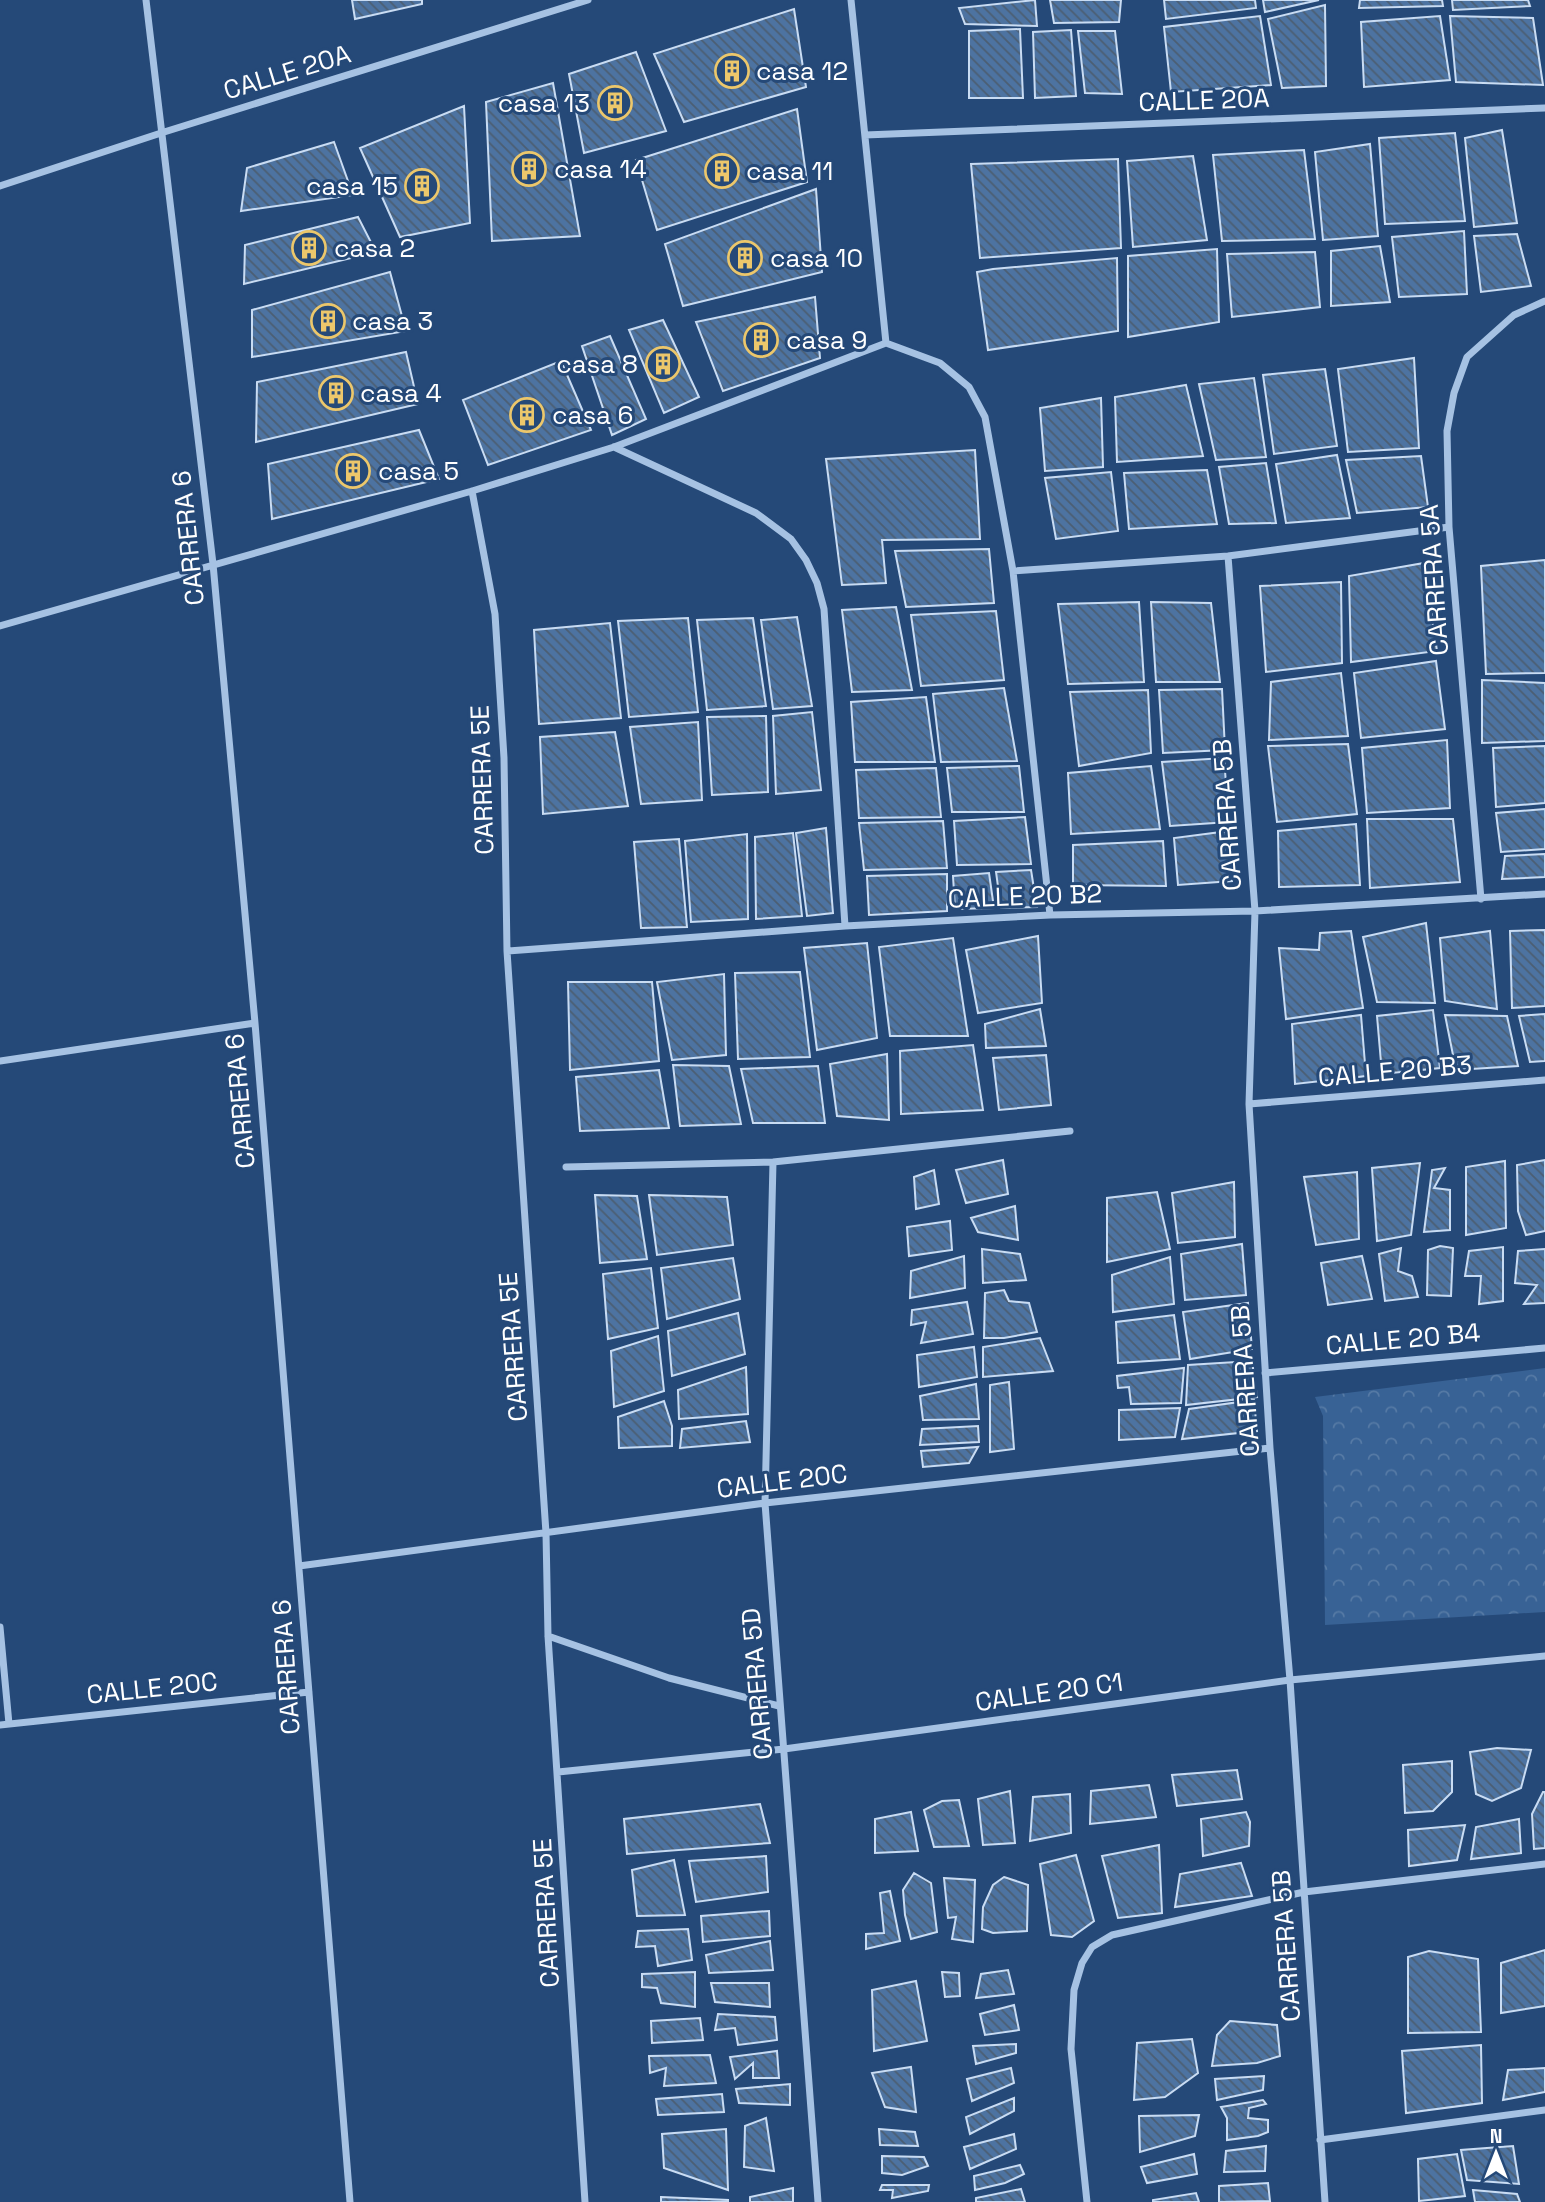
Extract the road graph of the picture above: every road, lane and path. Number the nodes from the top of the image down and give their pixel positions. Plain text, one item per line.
1 (146, 0) edge
2 (588, 0) edge
3 (851, 0) edge
4 (1545, 108) edge
5 (161, 133) junction
6 (865, 135) junction
7 (0, 186) edge
8 (1545, 301) edge
9 (886, 343) junction
10 (614, 447) junction
11 (472, 491) junction
12 (1449, 527) junction
13 (1228, 556) junction
14 (213, 564) junction
15 (1013, 571) junction
16 (0, 626) edge
17 (1545, 894) edge
18 (1481, 899) junction
19 (1255, 911) junction
20 (1050, 915) junction
21 (845, 926) junction
22 (507, 951) junction
23 (255, 1023) junction
24 (0, 1061) edge
25 (1545, 1080) edge
26 (1249, 1104) junction
27 (1070, 1131) dead end
28 (773, 1162) junction
29 (566, 1167) dead end
30 (1545, 1348) edge
31 (1265, 1373) junction
32 (1270, 1448) junction
33 (765, 1503) junction
34 (546, 1533) junction
35 (299, 1566) junction
36 (0, 1627) edge
37 (548, 1636) junction
38 (1545, 1656) edge
39 (1290, 1680) junction
40 (309, 1692) junction
41 (779, 1706) junction
42 (4, 1724) edge
43 (784, 1749) junction
44 (558, 1772) junction
45 (1545, 1864) edge
46 (1304, 1892) junction
47 (1545, 2110) edge
48 (1320, 2140) junction
49 (350, 2202) edge
50 (585, 2202) edge
51 (818, 2202) edge
52 (1087, 2202) edge
53 (1325, 2202) edge

1 - 5 street, CARRERA 6
2 - 5 street, CALLE 20A
3 - 6 street
4 - 6 street, CALLE 20A
5 - 7 street, CALLE 20A
5 - 14 street, CARRERA 6
6 - 9 street
8 - 12 street, CARRERA 5A
9 - 10 street
9 - 15 street
10 - 11 street
10 - 21 street
11 - 14 street
11 - 22 street, CARRERA 5E
12 - 13 street
12 - 18 street, CARRERA 5A
13 - 15 street
13 - 19 street, CARRERA 5B
14 - 16 street
14 - 23 street, CARRERA 6
15 - 20 street
17 - 18 street, CALLE 20 B2
18 - 19 street, CALLE 20 B2
19 - 20 street, CALLE 20 B2
19 - 26 street, CARRERA 5B
20 - 21 street, CALLE 20 B2
21 - 22 street, CALLE 20 B2
22 - 34 street, CARRERA 5E
23 - 24 street
23 - 35 street, CARRERA 6
25 - 26 street, CALLE 20 B3
26 - 31 street, CARRERA 5B
27 - 28 street
28 - 29 street
28 - 33 street, CARRERA 5D
30 - 31 street, CALLE 20 B4
31 - 32 street, CARRERA 5B
32 - 33 street, CALLE 20C
32 - 39 street, CARRERA 5B
33 - 34 street, CALLE 20C
33 - 41 street, CARRERA 5D
34 - 35 street, CALLE 20C
34 - 37 street, CARRERA 5E
35 - 40 street, CARRERA 6
36 - 42 street
37 - 41 street
37 - 44 street, CARRERA 5E
38 - 39 street, CALLE 20 C1
39 - 43 street, CALLE 20 C1
39 - 46 street, CARRERA 5B
40 - 42 street, CALLE 20C
40 - 49 street, CARRERA 6
41 - 43 street, CARRERA 5D
43 - 44 street, CALLE 20 C1
43 - 51 street, CARRERA 5D
44 - 50 street, CARRERA 5E
45 - 46 street
46 - 48 street, CARRERA 5B
46 - 52 street
47 - 48 street
48 - 53 street, CARRERA 5B

